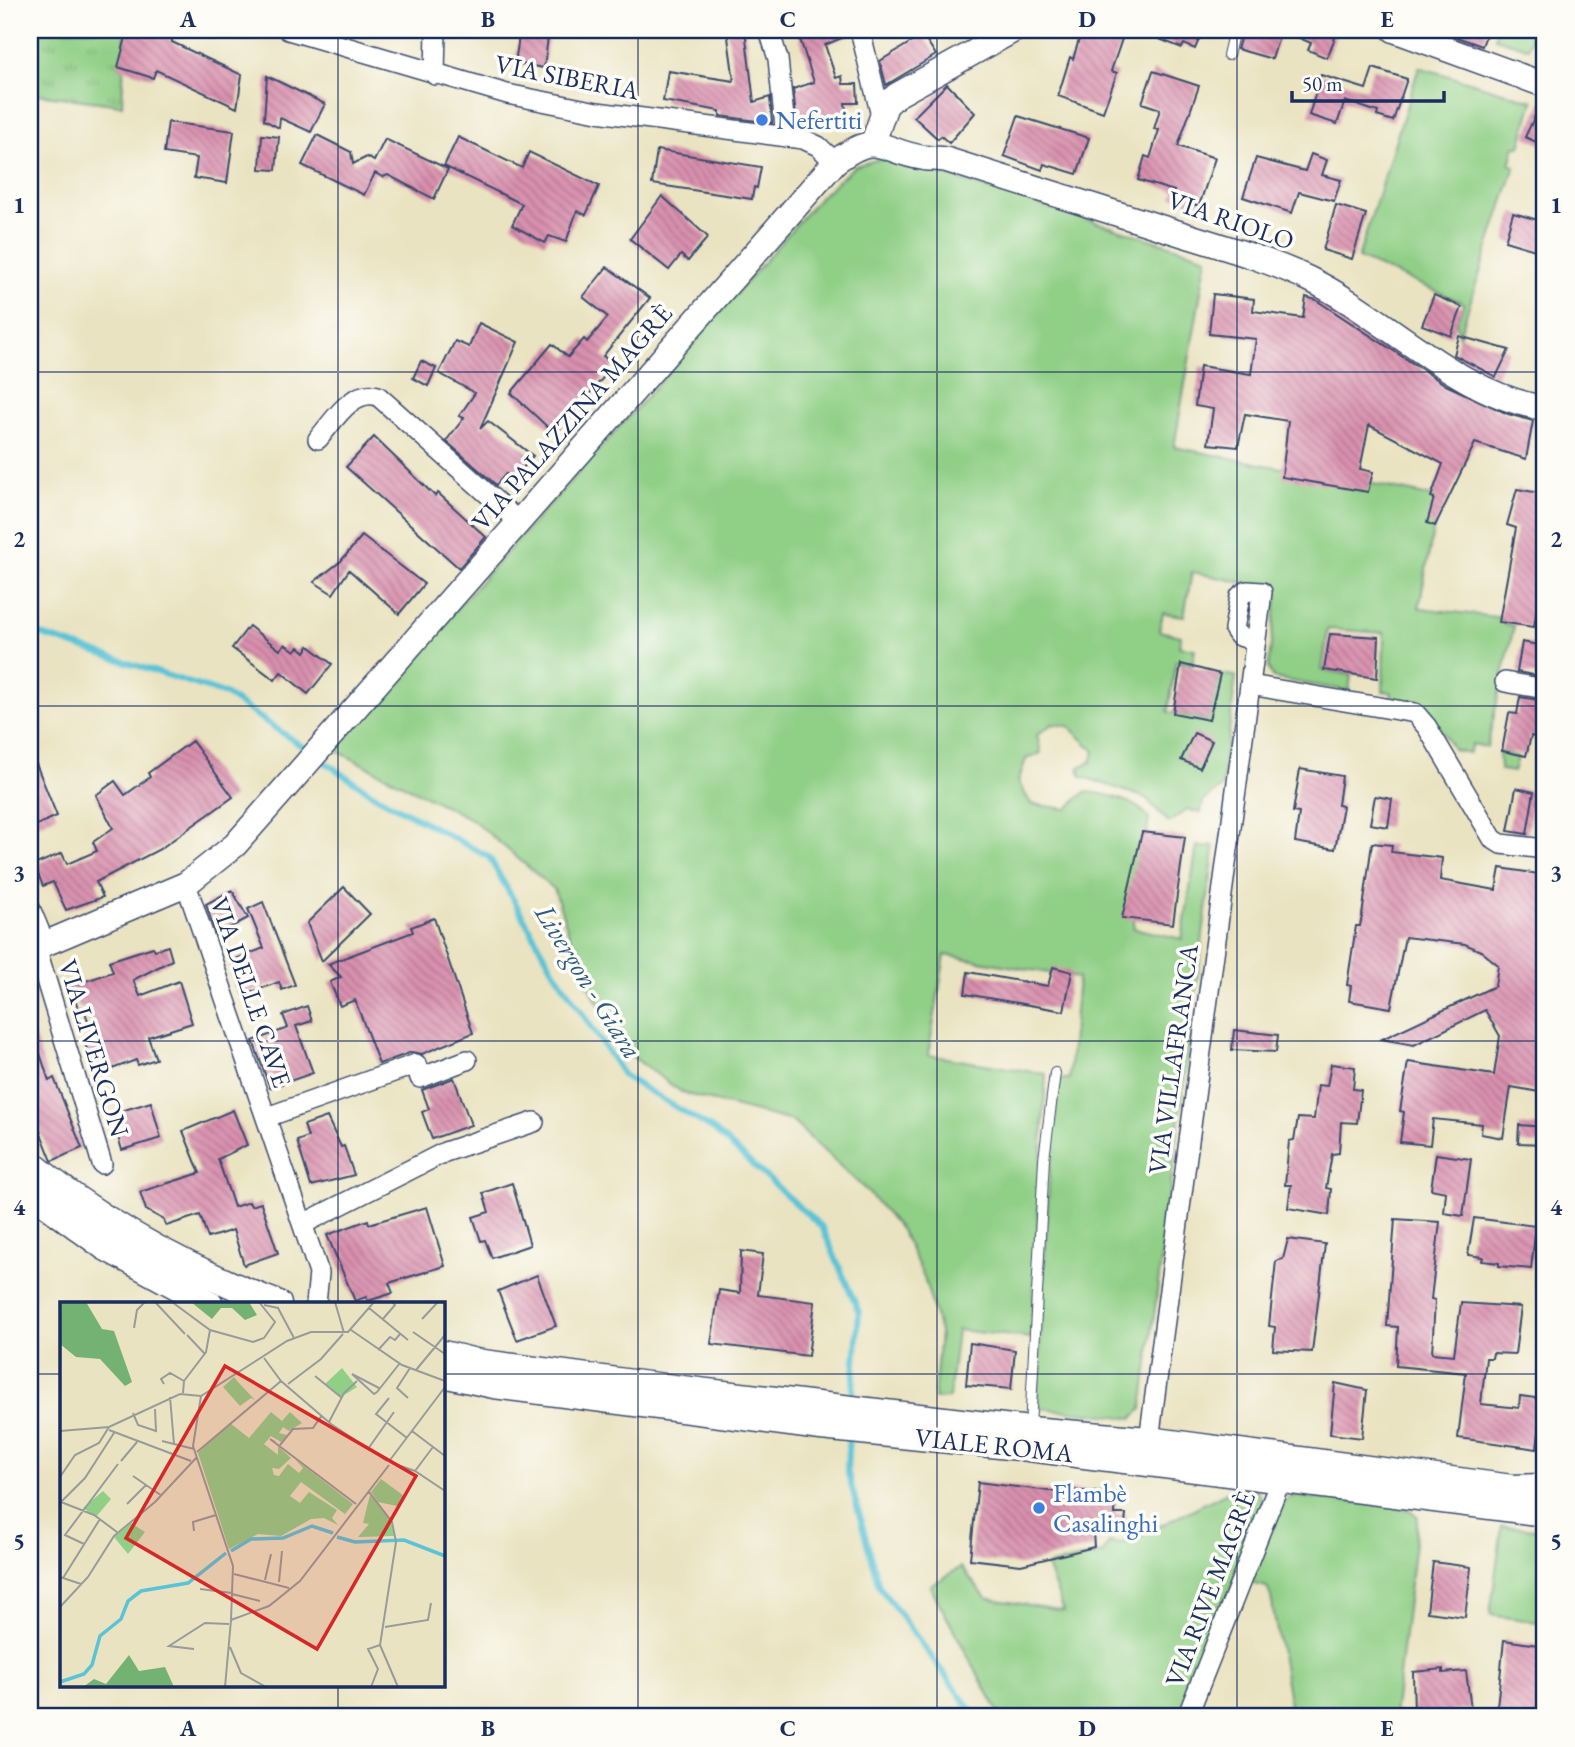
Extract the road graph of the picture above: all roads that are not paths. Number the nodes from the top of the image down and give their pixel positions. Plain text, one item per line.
1 (288, 30) edge
2 (436, 30) edge
3 (769, 30) edge
4 (860, 30) edge
5 (1014, 30) edge
6 (1234, 30) edge
7 (1394, 30) edge
8 (1228, 55) dead end
9 (435, 75) junction
10 (1545, 85) edge
11 (881, 116) junction
12 (786, 137) junction
13 (873, 143) junction
14 (835, 162) junction
15 (1545, 408) edge
16 (318, 439) dead end
17 (519, 522) junction
18 (1256, 641) dead end
19 (1505, 682) dead end
20 (1250, 685) junction
21 (1545, 689) edge
22 (1545, 849) edge
23 (186, 884) junction
24 (30, 908) edge
25 (37, 947) edge
26 (467, 1060) dead end
27 (1055, 1073) dead end
28 (267, 1117) junction
29 (534, 1122) dead end
30 (30, 1163) edge
31 (102, 1164) dead end
32 (30, 1192) edge
33 (303, 1224) junction
34 (206, 1302) edge
35 (273, 1302) edge
36 (316, 1302) edge
37 (444, 1354) edge
38 (444, 1374) edge
39 (696, 1400) junction
40 (1029, 1439) junction
41 (1148, 1451) junction
42 (1282, 1469) junction
43 (1545, 1490) edge
44 (1545, 1512) edge
45 (1187, 1717) edge

1 - 9 street, VIA SIBERIA
2 - 9 street
3 - 12 street
4 - 11 street
5 - 11 street
6 - 8 lane
7 - 10 street
9 - 12 street, VIA SIBERIA
11 - 13 street
12 - 14 street, VIA SIBERIA
13 - 14 street, VIA PALAZZINA MAGRÈ
13 - 15 street, VIA RIOLO
14 - 17 street, VIA PALAZZINA MAGRÈ
16 - 17 street
17 - 23 street, VIA PALAZZINA MAGRÈ
18 - 20 street, VIA VILLAFRANCA
19 - 21 street
20 - 22 street
20 - 41 street, VIA VILLAFRANCA
23 - 25 street, VIA PALAZZINA MAGRÈ
23 - 28 street, VIA DELLE CAVE
24 - 25 street, VIA LIVERGON
25 - 31 street, VIA LIVERGON
26 - 28 street, VIA DELLE CAVE
27 - 40 lane
28 - 33 street, VIA DELLE CAVE
29 - 33 street
30 - 35 main road
32 - 34 main road
33 - 36 street, VIA DELLE CAVE
37 - 39 main road, VIALE ROMA
38 - 39 main road, VIALE ROMA
39 - 40 main road, VIALE ROMA
40 - 41 main road, VIALE ROMA
41 - 42 main road, VIALE ROMA
42 - 43 main road, VIALE ROMA
42 - 44 main road, VIALE ROMA
42 - 45 street, VIA RIVE MAGRÈ
43 - 44 main road

